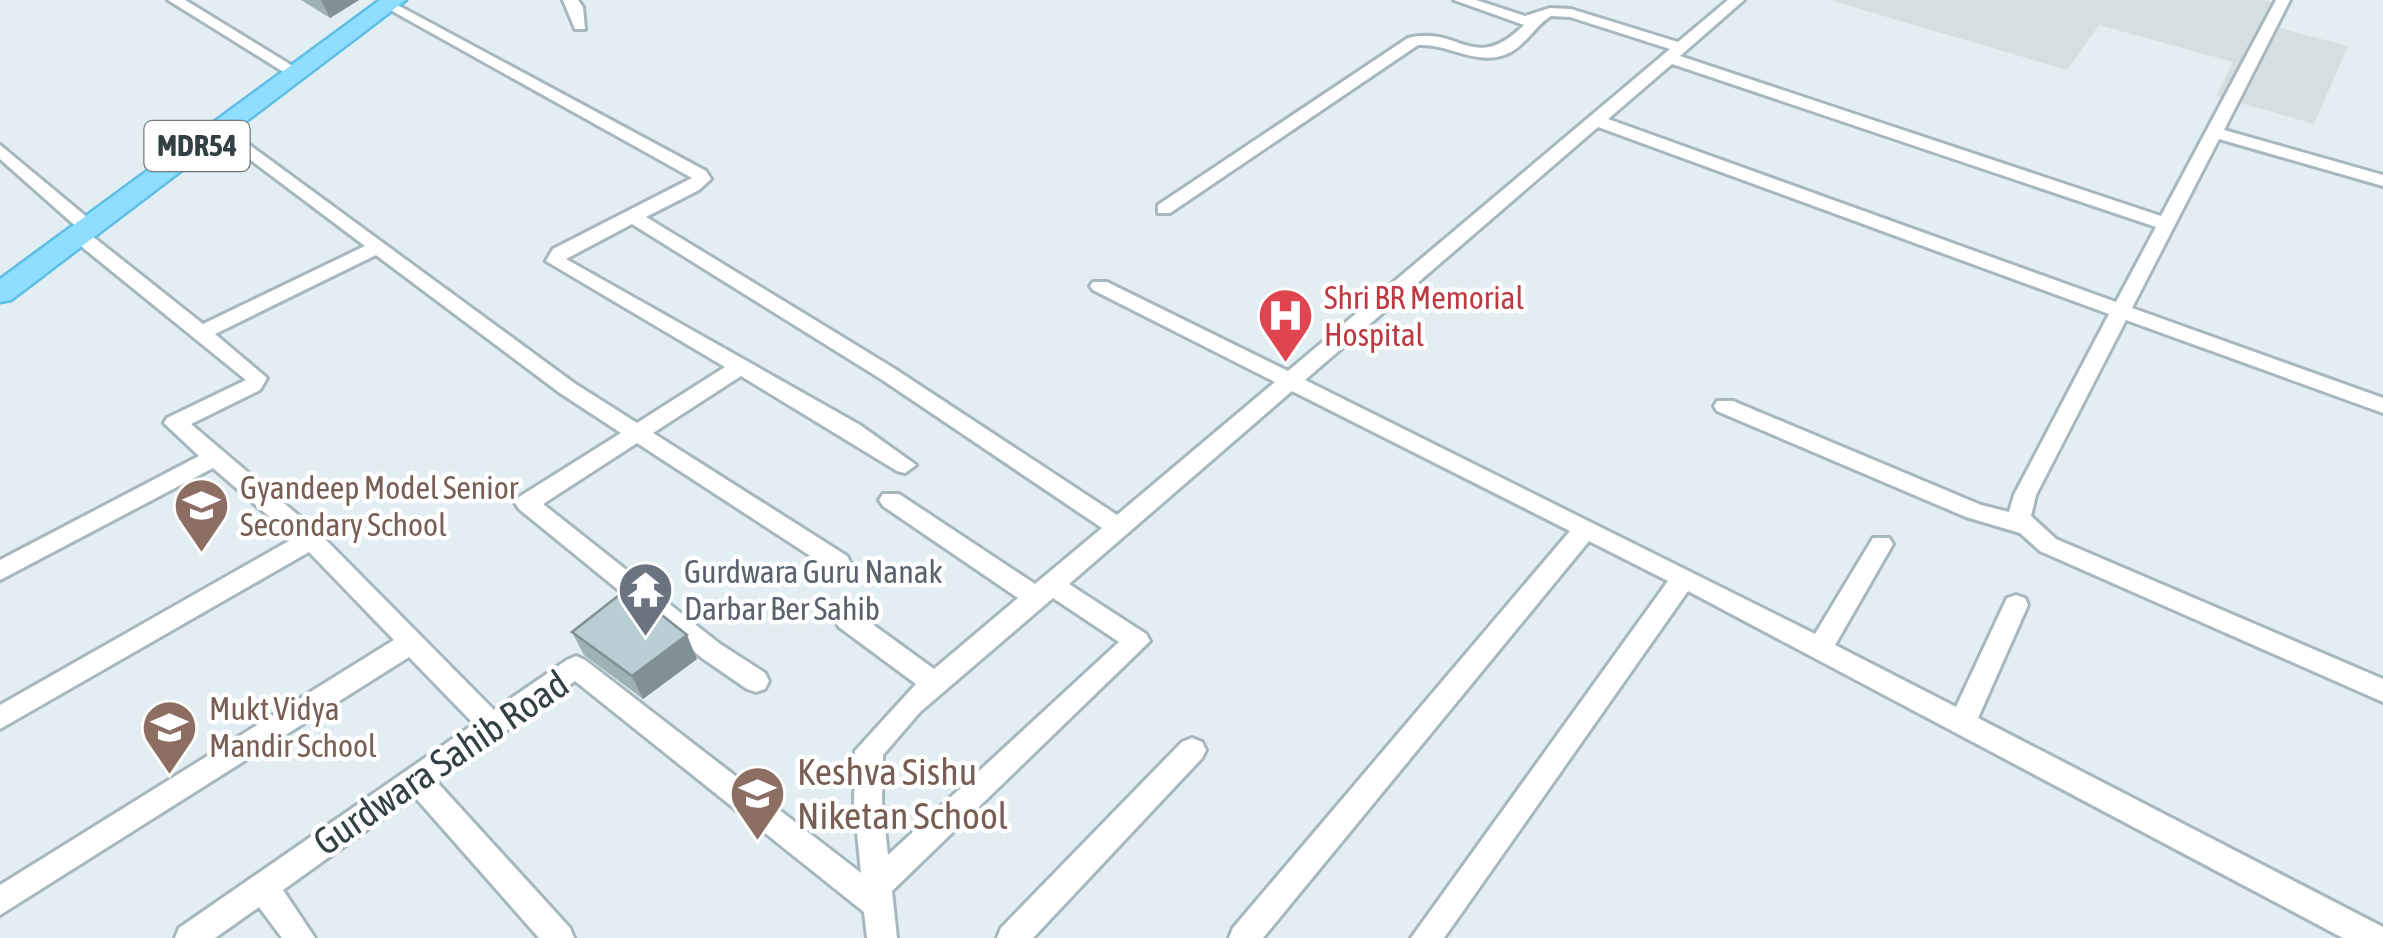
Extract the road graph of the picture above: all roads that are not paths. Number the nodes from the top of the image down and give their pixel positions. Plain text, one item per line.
1 (175, 0) edge
2 (570, 0) edge
3 (1460, 0) edge
4 (1737, 0) edge
5 (2283, 0) edge
6 (392, 2) edge
7 (1538, 20) junction
8 (580, 26) dead end
9 (1676, 53) junction
10 (296, 73) junction
11 (1597, 120) junction
12 (220, 129) junction
13 (2214, 132) junction
14 (0, 150) edge
15 (2383, 181) edge
16 (1164, 210) dead end
17 (633, 217) junction
18 (2166, 224) junction
19 (83, 230) junction
20 (379, 246) junction
21 (1100, 286) dead end
22 (0, 293) edge
23 (2120, 311) junction
24 (201, 333) junction
25 (738, 368) junction
26 (1292, 382) junction
27 (1725, 406) dead end
28 (2383, 406) edge
29 (635, 432) junction
30 (218, 456) junction
31 (905, 465) dead end
32 (891, 500) dead end
33 (2024, 525) junction
34 (1120, 528) junction
35 (1586, 528) junction
36 (311, 540) junction
37 (1881, 544) dead end
38 (838, 562) dead end
39 (0, 570) edge
40 (1684, 578) junction
41 (1044, 591) junction
42 (2016, 606) dead end
43 (848, 620) dead end
44 (412, 642) junction
45 (1820, 648) junction
46 (756, 682) dead end
47 (934, 684) junction
48 (2383, 691) edge
49 (0, 718) edge
50 (1963, 721) junction
51 (493, 726) junction
52 (1192, 750) dead end
53 (416, 779) junction
54 (262, 886) junction
55 (876, 895) junction
56 (0, 901) edge
57 (190, 938) edge
58 (300, 938) edge
59 (559, 938) edge
60 (882, 938) edge
61 (1012, 938) edge
62 (1244, 938) edge
63 (1426, 938) edge
64 (2373, 938) edge

1 - 10 street
2 - 8 street
3 - 7 street
4 - 9 street
5 - 13 street
6 - 10 main road, MDR54
6 - 17 street
7 - 9 street
7 - 16 street
9 - 11 street
9 - 18 street
10 - 12 main road, MDR54
11 - 23 street
11 - 26 street
12 - 19 main road, MDR54
12 - 20 street
13 - 15 street
13 - 18 street
14 - 19 street
17 - 25 street
17 - 34 street
18 - 23 street
19 - 22 main road, MDR54
19 - 24 street
20 - 24 street
20 - 29 street
21 - 26 street
23 - 28 street
23 - 33 street
24 - 30 street
25 - 29 street
25 - 31 street
26 - 34 street
26 - 35 street
27 - 33 street
29 - 38 street
29 - 46 street
30 - 36 street
30 - 39 street
32 - 41 street
33 - 48 street
34 - 41 street
35 - 40 street
35 - 62 street
36 - 44 street
36 - 49 street
37 - 45 street
40 - 45 street
40 - 63 street
41 - 47 street
41 - 55 street
42 - 50 street
43 - 47 street
44 - 51 street
44 - 56 street
45 - 50 street
47 - 55 street
50 - 64 street
51 - 53 street, Gurdwara Sahib Road
51 - 55 street, Gurdwara Sahib Road
52 - 61 street
53 - 54 street, Gurdwara Sahib Road
53 - 59 street
54 - 57 street, Gurdwara Sahib Road
54 - 58 street
55 - 60 street

